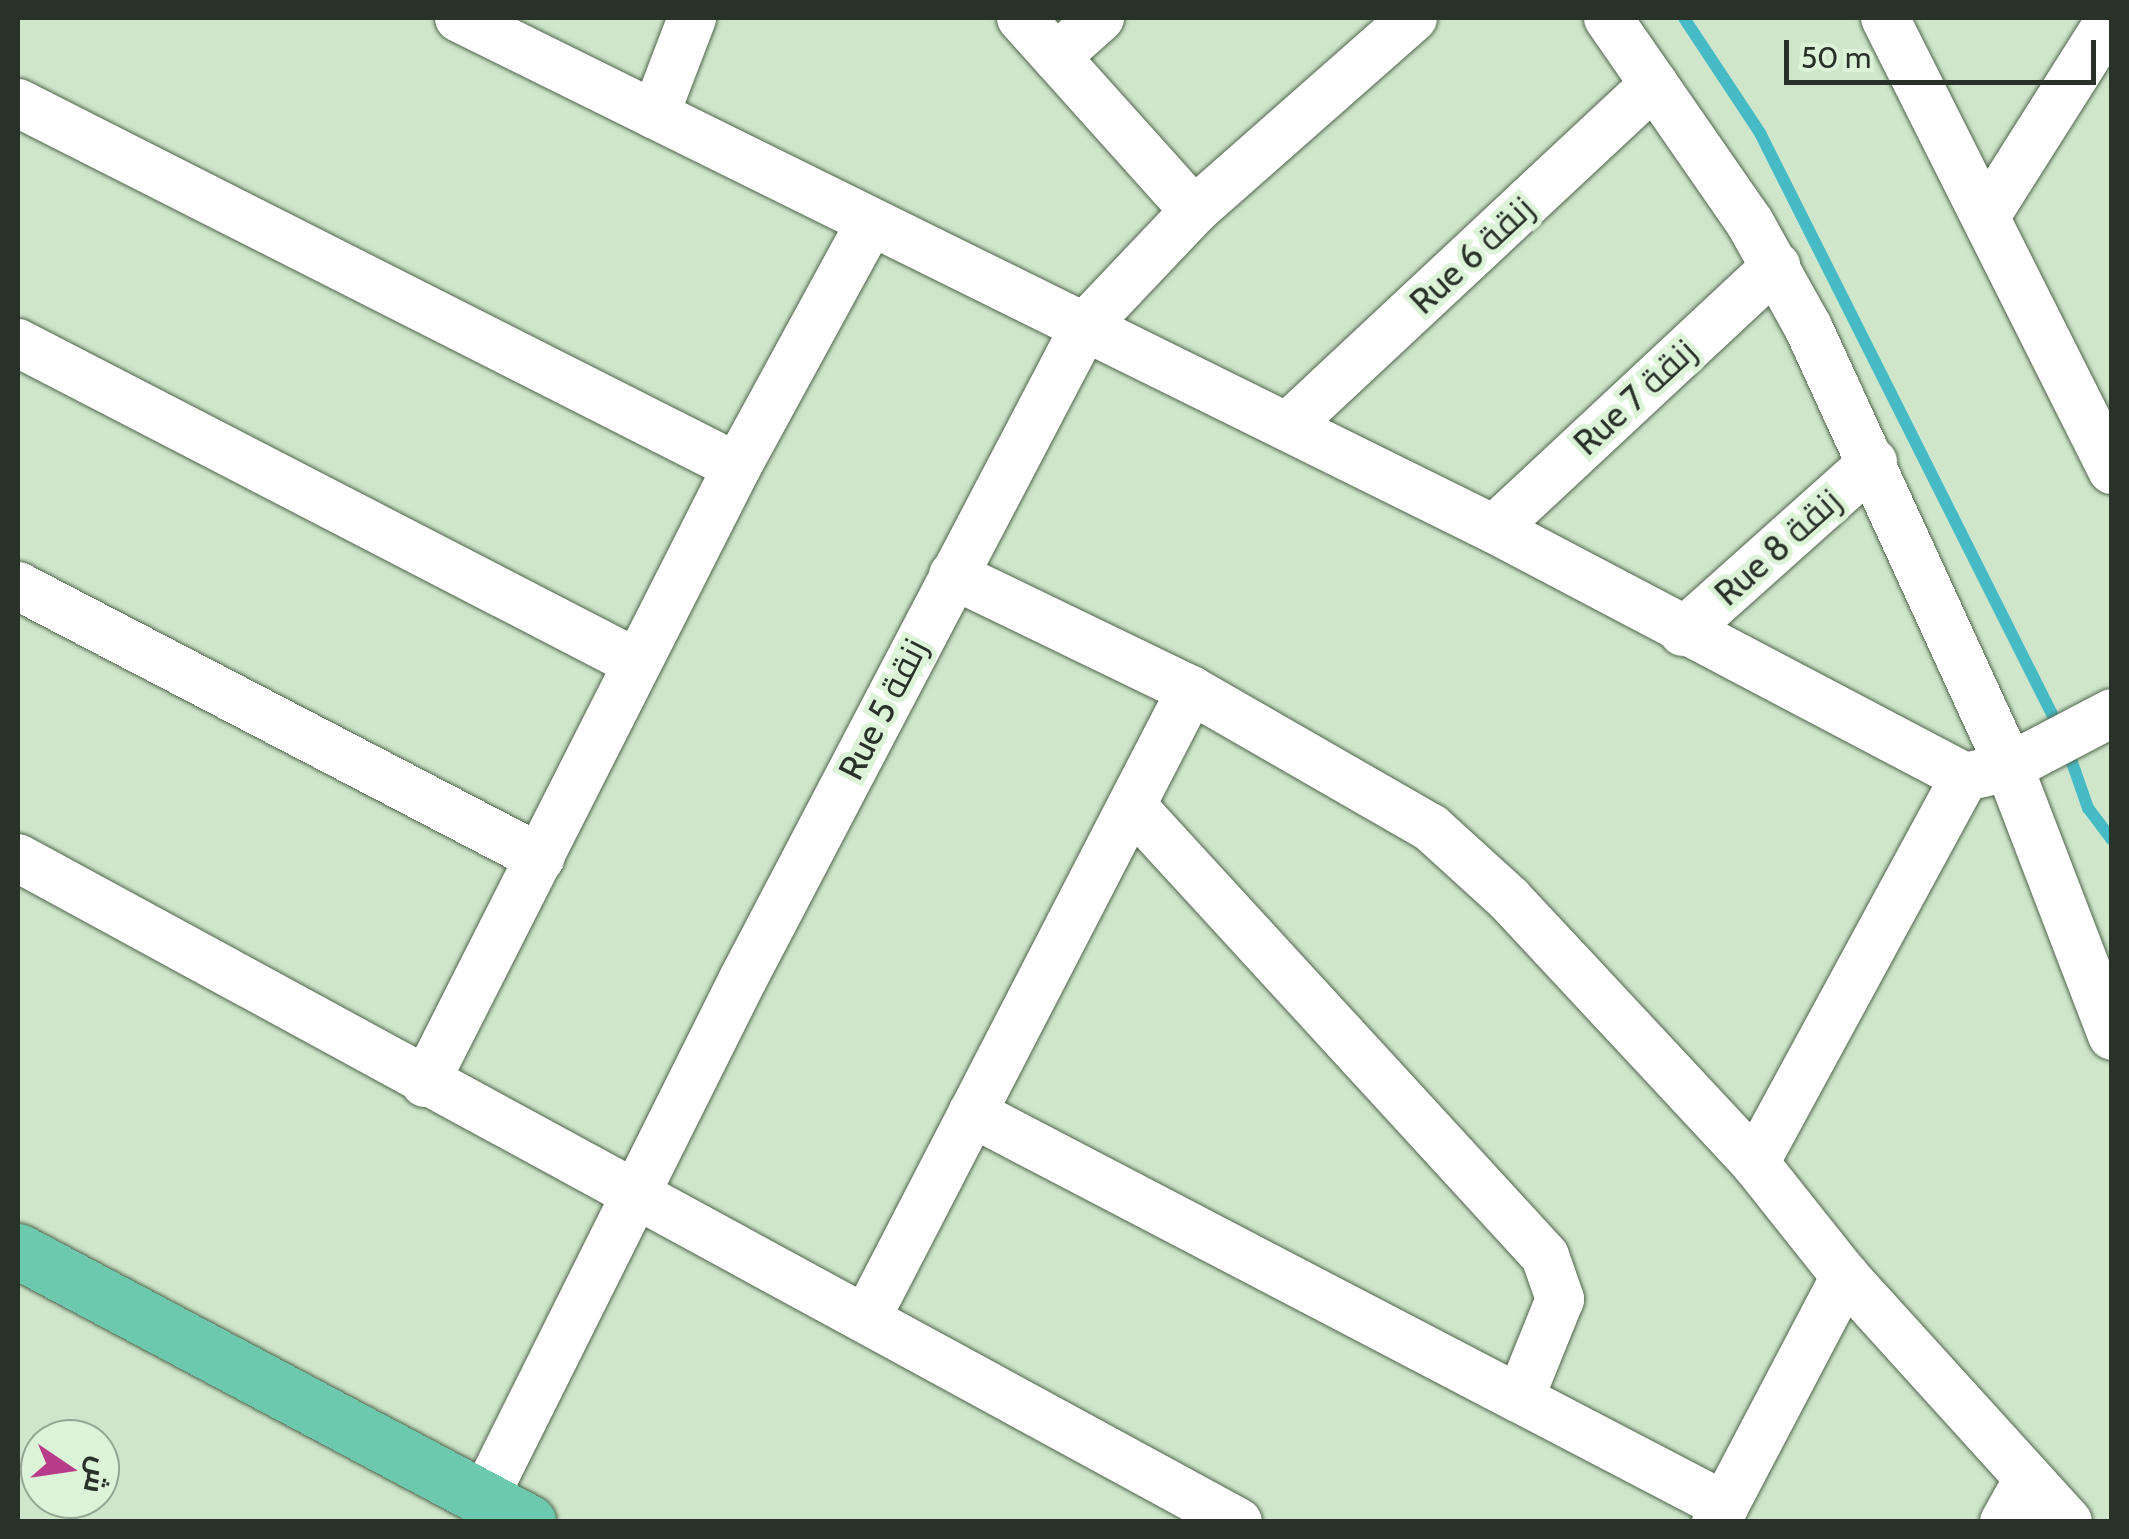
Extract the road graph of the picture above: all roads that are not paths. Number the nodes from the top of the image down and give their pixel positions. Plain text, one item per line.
1 (460, 18) edge
2 (692, 18) edge
3 (1021, 18) edge
4 (1100, 18) edge
5 (1413, 18) edge
6 (1608, 18) edge
7 (1885, 18) edge
8 (2111, 18) edge
9 (1056, 56) junction
10 (1654, 84) junction
11 (18, 103) edge
12 (655, 115) junction
13 (1194, 211) junction
14 (1986, 216) junction
15 (870, 222) junction
16 (1776, 266) junction
17 (1085, 326) junction
18 (18, 342) edge
19 (1288, 426) junction
20 (2109, 453) edge
21 (1873, 462) junction
22 (737, 467) junction
23 (1494, 529) junction
24 (953, 575) junction
25 (18, 586) edge
26 (1683, 632) junction
27 (637, 663) junction
28 (1191, 690) junction
29 (2112, 714) edge
30 (1987, 772) junction
31 (1134, 807) junction
32 (18, 858) edge
33 (540, 858) junction
34 (2112, 1036) edge
35 (425, 1083) junction
36 (972, 1113) junction
37 (1755, 1163) junction
38 (633, 1196) junction
39 (18, 1251) edge
40 (1845, 1276) junction
41 (866, 1317) junction
42 (1520, 1398) junction
43 (2028, 1479) junction
44 (506, 1510) edge
45 (1720, 1514) edge
46 (1238, 1522) edge
47 (2004, 1522) edge
48 (2068, 1522) edge

1 - 12 street
2 - 12 street
3 - 9 street
4 - 9 street
5 - 13 street, Rue 5 زنقة
6 - 10 street
7 - 14 street
8 - 14 street
9 - 13 street
10 - 16 street
10 - 19 street, Rue 6 زنقة
11 - 22 street
12 - 15 street
13 - 17 street, Rue 5 زنقة
14 - 20 street
15 - 17 street
15 - 22 street
16 - 21 street
16 - 23 street, Rue 7 زنقة
17 - 19 street
17 - 24 street, Rue 5 زنقة
18 - 27 street
19 - 23 street
21 - 26 street, Rue 8 زنقة
21 - 30 street
22 - 27 street
23 - 26 street
24 - 28 street
24 - 38 street, Rue 5 زنقة
25 - 33 street
26 - 30 street
27 - 33 street
28 - 31 street
28 - 37 street
29 - 30 street
30 - 34 street
30 - 37 street
31 - 36 street
31 - 42 street
32 - 35 street
33 - 35 street
35 - 38 street
36 - 41 street
36 - 42 street
37 - 40 street
38 - 41 street
38 - 44 street, Rue 5 زنقة
39 - 44 highway
40 - 43 street
40 - 45 street
41 - 46 street
42 - 45 street
43 - 47 street
43 - 48 street

